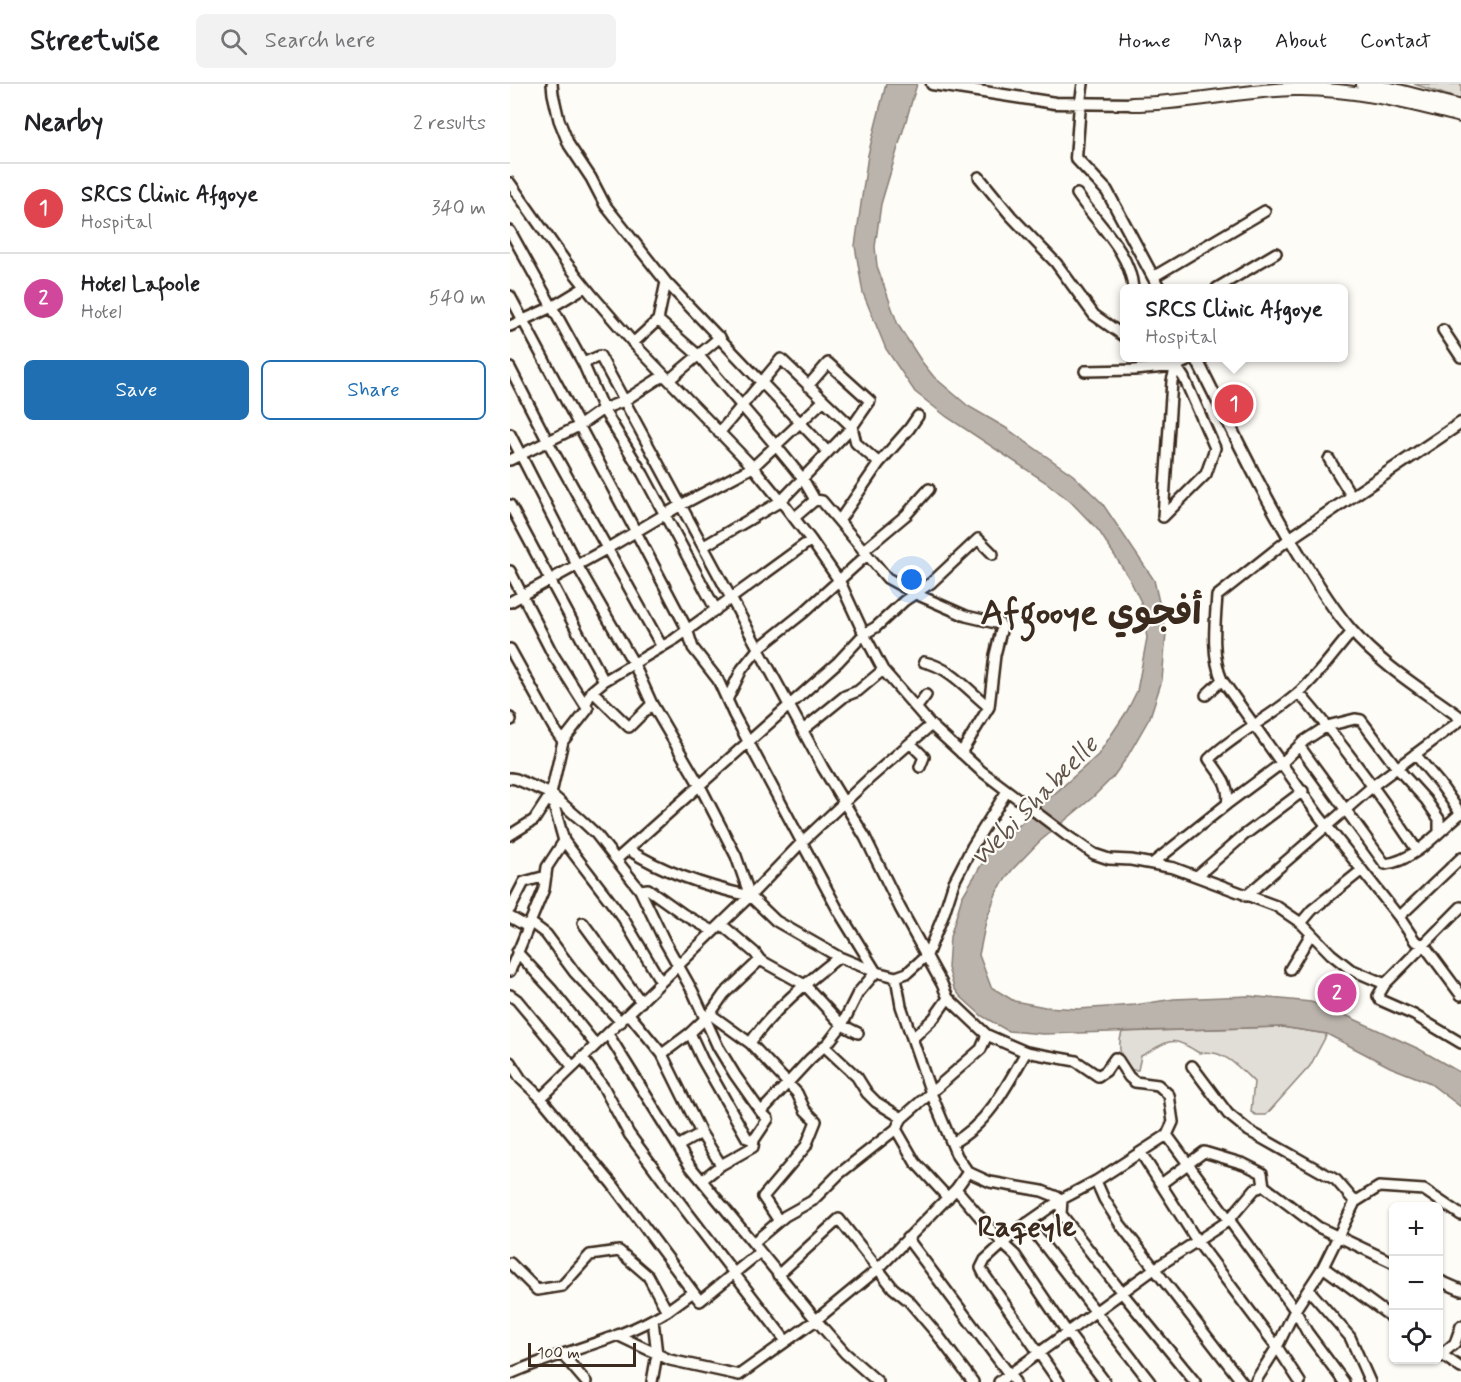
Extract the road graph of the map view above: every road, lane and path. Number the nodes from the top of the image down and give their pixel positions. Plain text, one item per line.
1 (552, 84) edge
2 (932, 84) edge
3 (1083, 84) edge
4 (1253, 84) edge
5 (1352, 84) edge
6 (1080, 104) junction
7 (1132, 104) junction
8 (1461, 106) edge
9 (1461, 116) edge
10 (978, 177) dead end
11 (511, 186) edge
12 (1077, 194) dead end
13 (1265, 211) dead end
14 (510, 231) edge
15 (1275, 253) dead end
16 (1153, 277) junction
17 (666, 282) junction
18 (1132, 284) edge
19 (1157, 284) edge
20 (1224, 284) edge
21 (585, 287) junction
22 (510, 296) edge
23 (552, 307) junction
24 (523, 320) junction
25 (658, 320) junction
26 (510, 326) edge
27 (1443, 330) dead end
28 (1120, 333) edge
29 (720, 337) junction
30 (633, 343) junction
31 (699, 356) junction
32 (1461, 357) edge
33 (1169, 362) edge
34 (1184, 362) edge
35 (1198, 362) edge
36 (583, 363) junction
37 (1176, 366) junction
38 (510, 368) edge
39 (1085, 371) dead end
40 (667, 378) junction
41 (763, 382) junction
42 (808, 386) junction
43 (823, 400) junction
44 (624, 401) junction
45 (743, 406) junction
46 (603, 409) junction
47 (918, 416) dead end
48 (801, 422) junction
49 (1461, 423) edge
50 (579, 426) junction
51 (852, 427) junction
52 (719, 433) junction
53 (510, 434) edge
54 (548, 442) junction
55 (776, 446) junction
56 (828, 452) junction
57 (521, 454) junction
58 (1329, 459) dead end
59 (510, 460) edge
60 (879, 463) junction
61 (753, 467) junction
62 (803, 479) junction
63 (929, 489) dead end
64 (1352, 497) junction
65 (815, 500) junction
66 (781, 501) junction
67 (510, 505) edge
68 (681, 505) junction
69 (664, 516) junction
70 (794, 518) junction
71 (839, 521) junction
72 (636, 532) junction
73 (1289, 539) junction
74 (811, 540) junction
75 (704, 546) junction
76 (608, 548) junction
77 (865, 553) junction
78 (993, 554) dead end
79 (577, 565) junction
80 (510, 570) edge
81 (550, 580) junction
82 (840, 582) junction
83 (916, 594) junction
84 (523, 595) junction
85 (733, 598) junction
86 (510, 602) edge
87 (716, 610) junction
88 (687, 629) junction
89 (1352, 632) junction
90 (864, 634) junction
91 (662, 647) junction
92 (759, 648) junction
93 (510, 649) edge
94 (924, 662) dead end
95 (634, 664) junction
96 (883, 670) junction
97 (1222, 680) junction
98 (604, 681) junction
99 (592, 692) junction
100 (1299, 693) junction
101 (926, 695) dead end
102 (1206, 695) dead end
103 (727, 700) junction
104 (652, 704) junction
105 (585, 705) junction
106 (790, 705) junction
107 (917, 707) junction
108 (989, 707) junction
109 (1461, 719) edge
110 (931, 725) junction
111 (1255, 726) junction
112 (1327, 726) junction
113 (803, 730) junction
114 (563, 741) junction
115 (748, 742) junction
116 (910, 744) junction
117 (1300, 747) junction
118 (962, 753) junction
119 (1415, 754) junction
120 (1282, 763) junction
121 (920, 767) dead end
122 (1397, 768) junction
123 (510, 778) edge
124 (700, 786) junction
125 (1374, 786) junction
126 (1007, 791) junction
127 (1303, 791) junction
128 (551, 794) junction
129 (845, 802) junction
130 (1227, 804) junction
131 (1346, 809) junction
132 (1461, 814) edge
133 (1327, 825) junction
134 (1439, 831) junction
135 (510, 835) edge
136 (564, 841) junction
137 (802, 842) junction
138 (629, 850) junction
139 (1417, 850) junction
140 (1461, 858) edge
141 (617, 859) junction
142 (1153, 863) junction
143 (1362, 870) junction
144 (546, 876) junction
145 (1197, 876) junction
146 (640, 890) junction
147 (750, 896) junction
148 (1246, 896) junction
149 (1461, 907) edge
150 (510, 909) edge
151 (510, 917) edge
152 (1399, 917) junction
153 (1301, 922) junction
154 (583, 923) dead end
155 (529, 924) junction
156 (721, 924) junction
157 (713, 931) junction
158 (1311, 934) junction
159 (1424, 945) junction
160 (514, 954) edge
161 (927, 956) junction
162 (839, 957) junction
163 (759, 960) junction
164 (678, 965) junction
165 (1290, 969) dead end
166 (510, 971) edge
167 (876, 972) junction
168 (896, 977) junction
169 (662, 982) junction
170 (1385, 984) junction
171 (805, 985) junction
172 (510, 995) edge
173 (1461, 995) edge
174 (948, 998) junction
175 (641, 1002) junction
176 (629, 1014) junction
177 (707, 1016) junction
178 (621, 1022) junction
179 (842, 1025) junction
180 (690, 1033) junction
181 (858, 1033) dead end
182 (609, 1034) junction
183 (987, 1035) junction
184 (913, 1038) junction
185 (750, 1043) junction
186 (1461, 1043) edge
187 (595, 1044) junction
188 (824, 1046) junction
189 (1026, 1052) junction
190 (662, 1054) junction
191 (582, 1057) junction
192 (510, 1062) edge
193 (1192, 1066) dead end
194 (573, 1067) junction
195 (788, 1083) junction
196 (932, 1093) junction
197 (541, 1098) junction
198 (761, 1112) junction
199 (902, 1118) junction
200 (896, 1129) junction
201 (701, 1133) junction
202 (1167, 1135) junction
203 (754, 1140) junction
204 (952, 1143) junction
205 (678, 1146) junction
206 (1141, 1153) junction
207 (1189, 1163) junction
208 (722, 1165) junction
209 (968, 1172) junction
210 (702, 1180) junction
211 (1096, 1181) junction
212 (1161, 1184) junction
213 (1264, 1186) junction
214 (956, 1189) junction
215 (948, 1198) junction
216 (1062, 1199) junction
217 (1355, 1202) junction
218 (1461, 1215) edge
219 (779, 1221) junction
220 (1228, 1221) junction
221 (1027, 1223) junction
222 (1338, 1236) junction
223 (907, 1238) junction
224 (1197, 1241) junction
225 (753, 1243) junction
226 (1003, 1244) junction
227 (760, 1252) junction
228 (1389, 1261) edge
229 (510, 1263) edge
230 (1323, 1267) junction
231 (878, 1269) junction
232 (1154, 1269) junction
233 (734, 1272) junction
234 (778, 1275) junction
235 (1443, 1282) edge
236 (1309, 1290) junction
237 (1461, 1290) edge
238 (693, 1292) junction
239 (1123, 1294) junction
240 (1295, 1310) junction
241 (667, 1311) junction
242 (1095, 1312) junction
243 (1389, 1315) edge
244 (653, 1320) junction
245 (816, 1320) junction
246 (1461, 1326) edge
247 (1067, 1332) junction
248 (617, 1335) junction
249 (786, 1341) junction
250 (1277, 1347) junction
251 (1443, 1351) edge
252 (1038, 1353) junction
253 (562, 1354) junction
254 (657, 1354) junction
255 (1443, 1355) edge
256 (1461, 1368) edge
257 (510, 1374) edge
258 (1012, 1378) edge
259 (586, 1382) edge
260 (652, 1382) edge
261 (878, 1382) edge
262 (973, 1382) edge
263 (999, 1382) edge
264 (1059, 1382) edge
265 (1105, 1382) edge
266 (1150, 1382) edge
267 (1195, 1382) edge
268 (1242, 1382) edge
269 (1255, 1382) edge
270 (1300, 1382) edge
271 (1344, 1382) edge
272 (1370, 1382) edge

1 - 17 street
2 - 6 main road
3 - 6 street
4 - 7 highway
5 - 8 highway
6 - 7 main road
6 - 16 main road
7 - 9 highway
10 - 28 street
11 - 21 street
12 - 18 street
13 - 16 street
14 - 23 street
15 - 20 street
16 - 19 main road
17 - 25 street
17 - 29 street
21 - 23 street
21 - 30 street
22 - 24 street
23 - 24 street
23 - 36 street
24 - 26 street
24 - 50 street
25 - 30 street
25 - 31 street
27 - 32 street
29 - 31 street
29 - 41 street
30 - 40 street
31 - 40 street
31 - 45 street
33 - 37 street
34 - 37 street
35 - 73 main road
36 - 44 street
36 - 46 street
37 - 37 street
37 - 39 street
38 - 54 street
40 - 44 street
40 - 52 street
41 - 42 street
41 - 45 street
41 - 48 street
42 - 43 street
42 - 51 street
43 - 48 street
43 - 51 street
44 - 46 street
44 - 68 street
45 - 52 street
45 - 55 street
46 - 50 street
46 - 69 street
47 - 60 street
48 - 55 street
48 - 56 street
49 - 64 main road
50 - 54 street
50 - 72 street
51 - 56 street
51 - 60 street
52 - 61 street
53 - 57 street
54 - 57 street
54 - 76 street
55 - 61 street
55 - 62 street
56 - 62 street
57 - 59 street
57 - 79 street
58 - 64 street
60 - 71 street
61 - 66 street
61 - 68 street
62 - 65 street
62 - 66 street
63 - 77 street
64 - 73 main road
65 - 70 street
65 - 71 street
66 - 70 street
66 - 75 street
67 - 81 street
68 - 69 street
68 - 75 street
69 - 72 street
69 - 87 street
70 - 74 street
71 - 77 street
72 - 76 street
72 - 88 street
73 - 89 main road
73 - 97 street
74 - 82 street
74 - 85 street
75 - 85 street
76 - 79 street
76 - 91 street
77 - 82 street
77 - 83 street
78 - 83 street
79 - 81 street
79 - 95 street
80 - 84 street
81 - 84 street
81 - 98 street
82 - 90 street
82 - 92 street
83 - 90 street
83 - 108 street
84 - 86 street
84 - 105 street
85 - 87 street
85 - 92 street
87 - 88 street
88 - 91 street
88 - 103 street
89 - 100 street
89 - 109 main road
90 - 96 street
90 - 106 street
91 - 95 street
92 - 103 street
92 - 106 street
93 - 114 street
94 - 108 street
95 - 98 street
95 - 104 street
96 - 107 street
96 - 113 street
97 - 102 street
97 - 111 street
98 - 99 street
99 - 104 street
99 - 105 street
100 - 111 street
100 - 112 street
101 - 107 street
103 - 115 street
104 - 124 street
105 - 114 street
106 - 113 street
106 - 115 street
107 - 110 street
108 - 118 street
109 - 119 street
110 - 116 street
110 - 118 street
111 - 120 street
111 - 130 street
112 - 117 street
112 - 122 street
112 - 125 street
113 - 129 street
114 - 128 street
115 - 124 street
115 - 137 street
116 - 121 street
116 - 129 street
117 - 120 street
117 - 131 street
118 - 126 street
119 - 122 street
119 - 132 street
120 - 127 street
120 - 130 street
122 - 125 street
122 - 134 street
123 - 128 street
124 - 138 street
124 - 147 street
125 - 131 street
125 - 139 street
126 - 142 street
126 - 161 street
127 - 133 street
127 - 145 street
128 - 135 street
128 - 136 street
128 - 141 street
129 - 137 street
129 - 161 street
130 - 142 street
131 - 133 street
131 - 139 street
132 - 134 street
133 - 143 street
133 - 148 street
134 - 139 street
136 - 144 street
136 - 169 street
137 - 147 street
137 - 167 street
138 - 141 street
138 - 147 street
140 - 152 street
141 - 146 street
142 - 145 street
143 - 152 street
143 - 153 street
144 - 150 street
144 - 155 street
145 - 148 street
146 - 157 street
146 - 164 street
147 - 156 street
147 - 162 street
148 - 153 street
149 - 159 street
151 - 155 street
152 - 159 street
153 - 158 street
154 - 175 street
155 - 160 street
155 - 178 street
156 - 157 street
156 - 163 street
157 - 164 street
158 - 165 street
158 - 170 street
159 - 170 street
159 - 173 street
160 - 166 street
160 - 187 street
161 - 168 street
161 - 174 street
162 - 167 street
162 - 171 street
163 - 171 street
163 - 177 street
164 - 169 street
164 - 177 street
167 - 168 street
167 - 179 street
168 - 184 street
169 - 175 street
170 - 186 street
171 - 179 street
171 - 185 street
172 - 194 street
174 - 183 street
174 - 184 street
175 - 176 street
176 - 178 street
176 - 190 street
177 - 180 street
177 - 185 street
177 - 198 street
178 - 182 street
179 - 181 street
179 - 188 street
180 - 190 street
180 - 203 street
182 - 187 street
182 - 205 street
183 - 189 street
183 - 196 street
184 - 196 street
185 - 195 street
187 - 191 street
188 - 195 street
188 - 199 street
189 - 202 street
189 - 204 street
190 - 201 street
191 - 194 street
191 - 233 street
192 - 197 street
193 - 217 street
194 - 197 street
195 - 198 street
195 - 219 street
196 - 199 street
196 - 204 street
197 - 238 street
198 - 203 street
199 - 200 street
200 - 215 street
200 - 219 street
201 - 205 street
201 - 208 street
202 - 206 street
202 - 207 street
203 - 208 street
204 - 209 street
205 - 210 street
206 - 211 street
206 - 212 street
207 - 212 street
207 - 213 street
207 - 220 street
208 - 210 street
209 - 214 street
209 - 216 street
210 - 225 street
211 - 216 street
211 - 232 street
212 - 224 street
213 - 220 street
213 - 222 street
214 - 215 street
214 - 226 street
215 - 223 street
216 - 221 street
216 - 239 street
217 - 218 street
217 - 222 street
219 - 225 street
220 - 224 street
220 - 240 street
221 - 226 street
221 - 242 street
222 - 228 street
222 - 230 street
223 - 231 street
223 - 258 street
224 - 232 street
224 - 250 street
225 - 227 street
226 - 247 street
226 - 252 street
227 - 233 street
227 - 234 street
229 - 241 street
230 - 236 street
230 - 243 street
231 - 234 street
231 - 245 street
231 - 262 street
232 - 239 street
232 - 268 street
233 - 238 street
233 - 249 street
234 - 245 street
235 - 237 street
236 - 240 street
236 - 272 street
238 - 241 street
239 - 242 street
239 - 267 street
240 - 250 street
240 - 271 street
241 - 244 street
242 - 247 street
242 - 266 street
244 - 248 street
244 - 254 street
245 - 249 street
245 - 261 street
246 - 251 street
247 - 252 street
247 - 265 street
248 - 253 street
248 - 254 street
249 - 254 street
250 - 269 street
250 - 270 street
252 - 258 street
252 - 264 street
253 - 257 street
253 - 259 street
254 - 260 street
255 - 256 street
258 - 263 street

